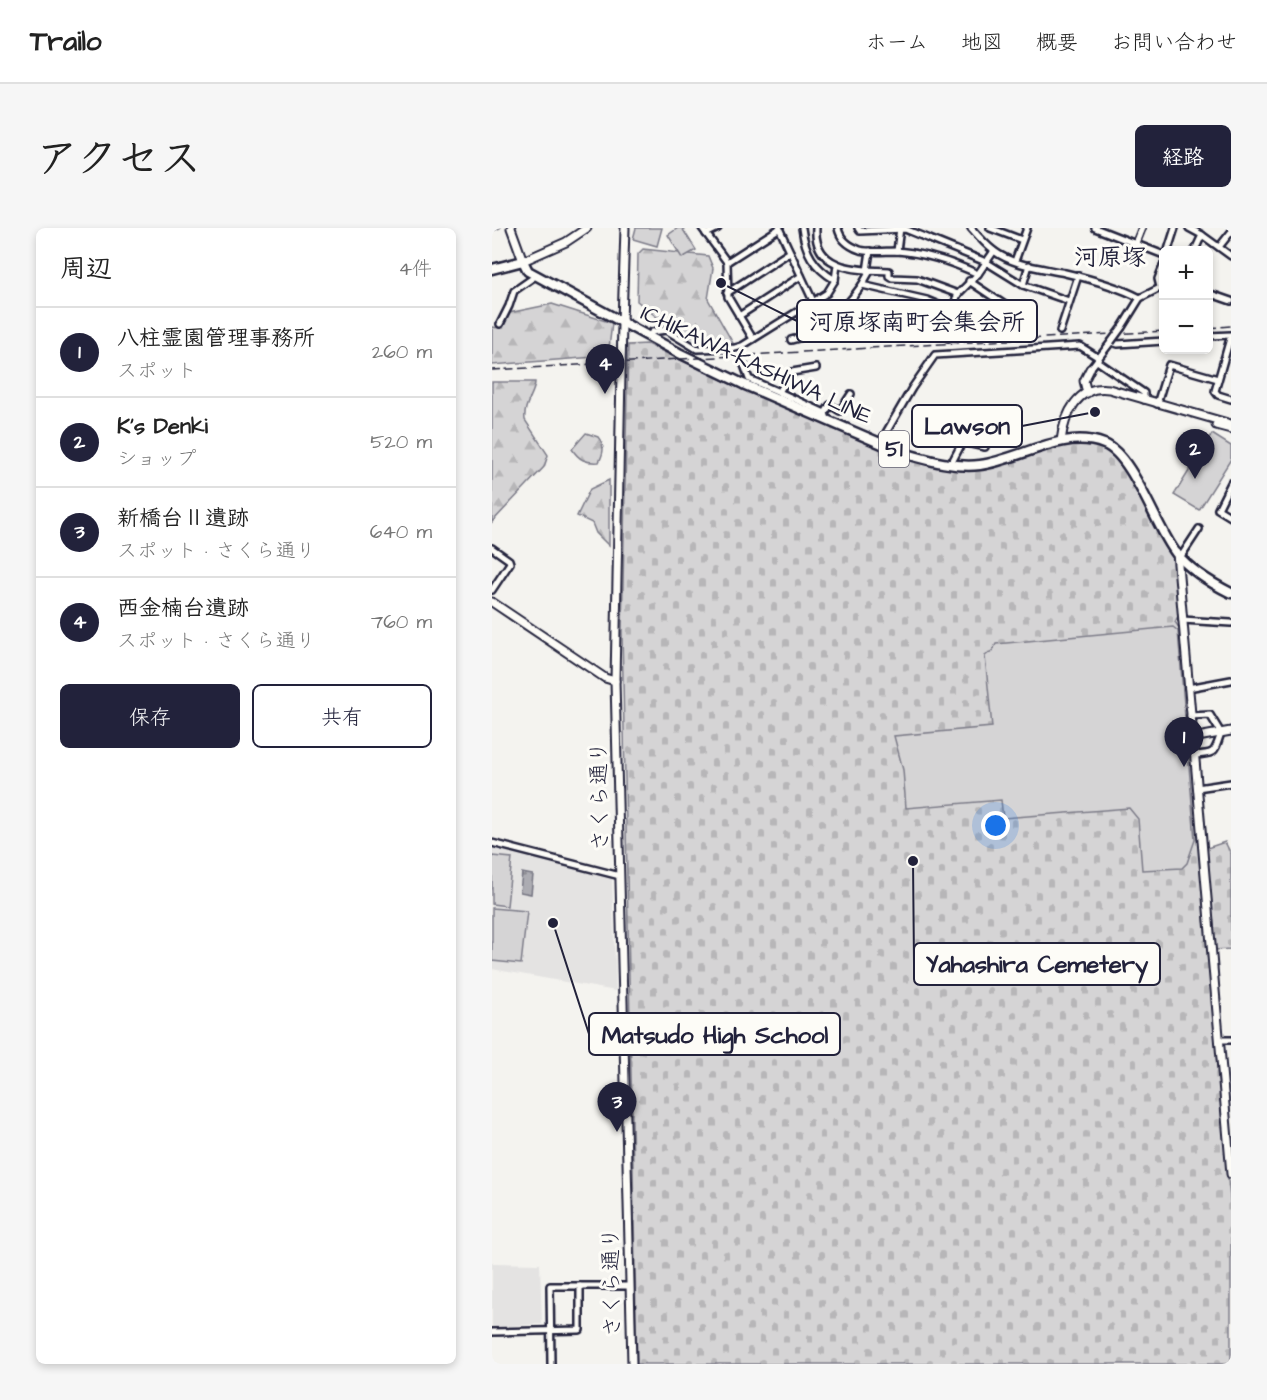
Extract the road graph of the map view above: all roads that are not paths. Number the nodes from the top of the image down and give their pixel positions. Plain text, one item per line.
1 (588, 228) edge
2 (625, 228) edge
3 (702, 228) edge
4 (718, 228) edge
5 (779, 228) edge
6 (802, 228) edge
7 (816, 228) edge
8 (838, 228) edge
9 (858, 228) edge
10 (900, 228) edge
11 (971, 228) edge
12 (982, 228) edge
13 (990, 228) edge
14 (1027, 228) edge
15 (1095, 228) edge
16 (1142, 228) edge
17 (1175, 228) edge
18 (1189, 228) edge
19 (513, 229) edge
20 (886, 229) edge
21 (1109, 230) edge
22 (1231, 232) edge
23 (706, 234) junction
24 (1202, 235) junction
25 (979, 236) junction
26 (1022, 240) junction
27 (1136, 243) junction
28 (1169, 246) edge
29 (1197, 246) edge
30 (1219, 247) junction
31 (870, 251) junction
32 (897, 251) junction
33 (994, 251) junction
34 (790, 252) junction
35 (1159, 253) edge
36 (1231, 256) edge
37 (523, 261) junction
38 (1014, 261) junction
39 (727, 262) junction
40 (986, 262) junction
41 (837, 265) junction
42 (1029, 265) junction
43 (492, 268) edge
44 (869, 271) junction
45 (978, 273) junction
46 (537, 275) junction
47 (801, 276) junction
48 (1078, 276) junction
49 (834, 280) junction
50 (969, 281) junction
51 (862, 285) junction
52 (1023, 285) junction
53 (1159, 288) edge
54 (727, 293) junction
55 (958, 294) junction
56 (1213, 294) edge
57 (1140, 298) junction
58 (813, 301) junction
59 (1069, 301) junction
60 (1231, 301) edge
61 (952, 309) junction
62 (963, 315) junction
63 (739, 316) junction
64 (621, 322) junction
65 (500, 324) dead end
66 (1060, 331) dead end
67 (1231, 335) edge
68 (1213, 336) edge
69 (649, 337) junction
70 (948, 338) dead end
71 (753, 339) junction
72 (791, 340) dead end
73 (1159, 341) edge
74 (1111, 342) junction
75 (1229, 348) edge
76 (1098, 359) junction
77 (744, 365) dead end
78 (816, 368) dead end
79 (1090, 369) joint
80 (1218, 379) junction
81 (779, 392) junction
82 (1087, 393) junction
83 (851, 394) dead end
84 (1231, 399) edge
85 (1144, 400) junction
86 (1157, 404) junction
87 (826, 417) junction
88 (974, 420) dead end
89 (1231, 424) edge
90 (1231, 429) edge
91 (1061, 441) junction
92 (962, 442) junction
93 (880, 443) junction
94 (985, 447) dead end
95 (951, 464) junction
96 (1231, 483) edge
97 (1231, 517) edge
98 (1199, 529) dead end
99 (492, 548) edge
100 (1179, 556) junction
101 (492, 590) edge
102 (1231, 593) edge
103 (492, 602) edge
104 (1182, 620) junction
105 (1231, 623) edge
106 (1231, 680) edge
107 (615, 681) junction
108 (1188, 688) junction
109 (1190, 716) junction
110 (1231, 731) edge
111 (1221, 733) junction
112 (1192, 738) junction
113 (1194, 755) junction
114 (1231, 783) edge
115 (1197, 788) junction
116 (492, 843) edge
117 (620, 876) junction
118 (1219, 1040) junction
119 (1231, 1040) edge
120 (1231, 1174) edge
121 (579, 1286) junction
122 (630, 1286) junction
123 (550, 1330) junction
124 (492, 1332) edge
125 (551, 1364) edge
126 (632, 1364) edge

1 - 37 street
2 - 64 street, さくら通り
3 - 23 street
4 - 23 street
5 - 34 street
5 - 39 street
6 - 49 street
7 - 41 street
8 - 31 street
9 - 20 street
10 - 20 street
10 - 32 street
10 - 40 street
11 - 25 street
12 - 25 street
13 - 26 street
14 - 26 street
15 - 21 street
16 - 27 street
17 - 28 street
18 - 24 street
19 - 37 street
21 - 27 street
22 - 30 street
23 - 39 street
24 - 29 street
24 - 30 street
25 - 33 street
26 - 38 street
27 - 35 street
30 - 36 street
31 - 32 street
31 - 44 street
32 - 45 street
33 - 38 street
33 - 40 street
34 - 47 street
34 - 54 street
37 - 43 main road
37 - 46 main road, ICHIKAWA-KASHIWA LINE / 51
38 - 42 street
39 - 54 street
40 - 45 street
40 - 52 street
41 - 44 street
41 - 49 street
42 - 48 street
42 - 52 street
44 - 51 street
44 - 55 street
45 - 50 street
46 - 64 main road, ICHIKAWA-KASHIWA LINE / 51
46 - 65 street
47 - 58 street
47 - 63 street
48 - 57 street
48 - 59 street
49 - 58 street
50 - 55 street
50 - 62 street
51 - 61 street
51 - 72 street
52 - 59 street
53 - 57 street
54 - 63 street
55 - 61 street
56 - 60 street
57 - 74 street, bridge
58 - 71 street
59 - 66 street
61 - 62 street
62 - 70 street
63 - 71 street
64 - 69 main road, ICHIKAWA-KASHIWA LINE / 51
64 - 107 street, さくら通り
67 - 68 street
67 - 75 street
69 - 71 street
69 - 87 main road, ICHIKAWA-KASHIWA LINE / 51
73 - 74 street
74 - 76 street
75 - 80 street
76 - 79 street
76 - 85 street
76 - 93 street
77 - 81 street
78 - 81 street
79 - 82 street
80 - 84 street
80 - 86 street
81 - 87 street
82 - 85 street
82 - 90 street
82 - 91 street
83 - 87 street
85 - 86 street
86 - 89 street
87 - 93 main road, ICHIKAWA-KASHIWA LINE / 51
88 - 92 street
91 - 95 main road, ICHIKAWA-KASHIWA LINE / 51
91 - 100 main road, ICHIKAWA-KASHIWA LINE / 51
92 - 94 street
92 - 95 street
93 - 95 main road, ICHIKAWA-KASHIWA LINE / 51
96 - 97 street
98 - 100 street
99 - 101 street
100 - 102 main road, ICHIKAWA-KASHIWA LINE / 51
100 - 104 street
103 - 107 street
104 - 105 street
104 - 108 street
106 - 108 street
107 - 117 street, さくら通り
108 - 109 street
109 - 111 street
109 - 112 street
110 - 111 street
111 - 112 street
111 - 113 street
112 - 113 street
113 - 115 street
114 - 115 street
115 - 118 street
116 - 117 street
117 - 122 street, さくら通り
118 - 119 street
118 - 120 street
121 - 122 street
121 - 123 street
121 - 123 street
122 - 126 street, さくら通り
123 - 124 street
123 - 125 street

